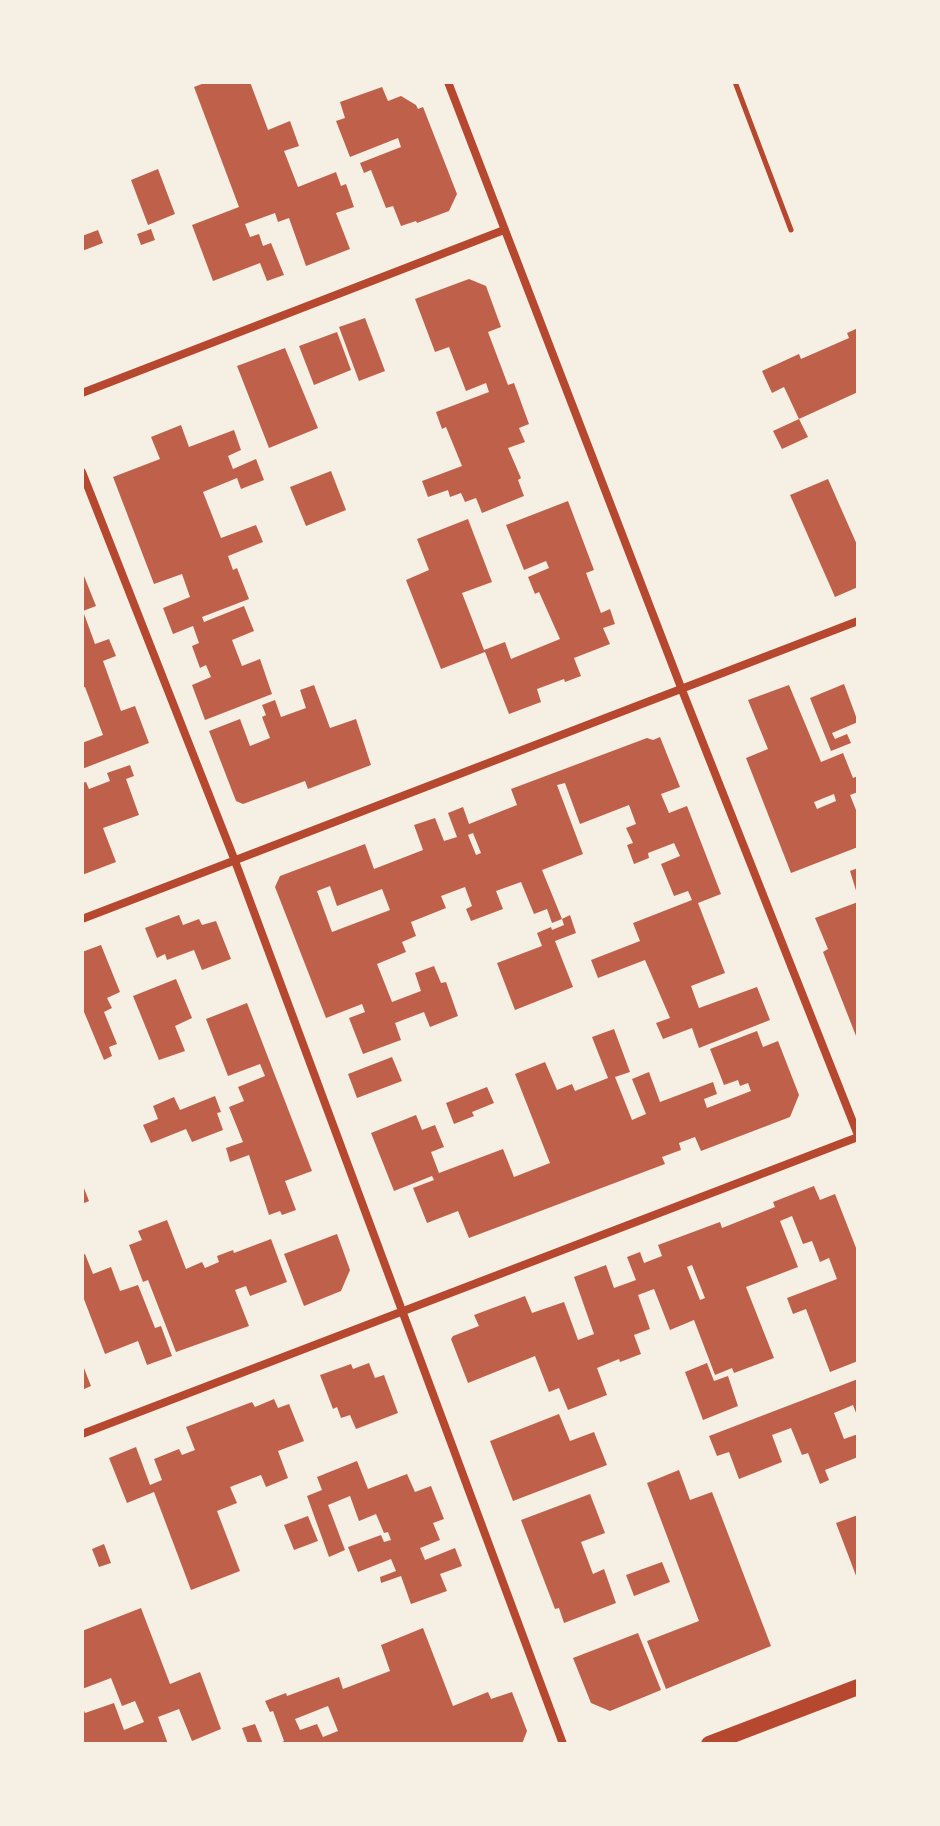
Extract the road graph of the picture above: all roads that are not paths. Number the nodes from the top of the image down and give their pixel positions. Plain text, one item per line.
1 (448, 82) edge
2 (504, 230) junction
3 (82, 393) edge
4 (82, 472) edge
5 (858, 621) edge
6 (682, 690) junction
7 (235, 861) junction
8 (82, 919) edge
9 (858, 1136) edge
10 (403, 1310) junction
11 (82, 1434) edge
12 (858, 1687) edge
13 (563, 1744) edge
14 (709, 1744) edge

1 - 2 street
2 - 3 street
2 - 6 street
4 - 7 street
5 - 6 street
6 - 7 street
6 - 9 street
7 - 8 street
7 - 10 street
9 - 10 street
10 - 11 street
10 - 13 street
12 - 14 main road

